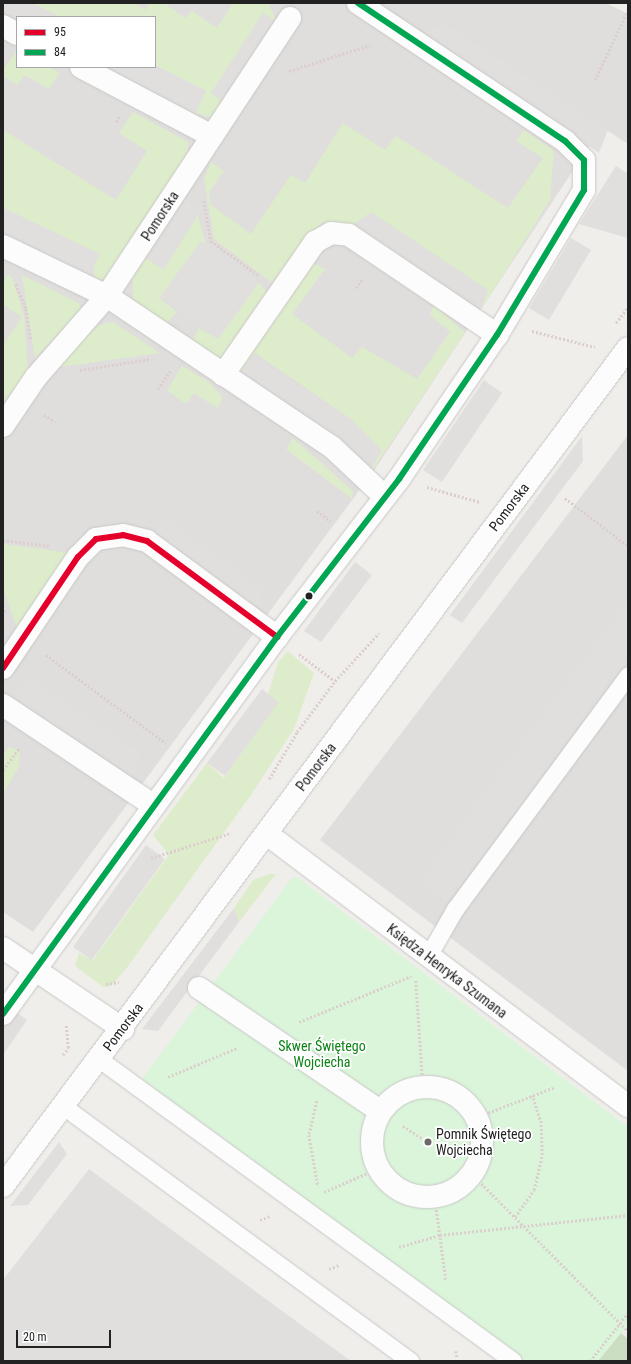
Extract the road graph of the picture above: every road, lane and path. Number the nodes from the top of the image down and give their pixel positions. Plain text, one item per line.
1 (358, 3) edge
2 (628, 10) edge
3 (290, 18) dead end
4 (3, 26) edge
5 (16, 33) edge
6 (404, 33) junction
7 (83, 68) edge
8 (594, 80) dead end
9 (246, 86) junction
10 (212, 136) junction
11 (202, 194) dead end
12 (3, 246) edge
13 (14, 280) dead end
14 (281, 292) junction
15 (107, 296) junction
16 (507, 316) junction
17 (497, 335) junction
18 (597, 348) dead end
19 (628, 348) edge
20 (156, 358) dead end
21 (174, 365) dead end
22 (223, 375) junction
23 (36, 377) junction
24 (158, 389) dead end
25 (3, 426) edge
26 (399, 479) junction
27 (384, 496) junction
28 (565, 498) dead end
29 (482, 502) dead end
30 (317, 512) dead end
31 (334, 523) dead end
32 (3, 540) edge
33 (628, 546) edge
34 (86, 550) junction
35 (277, 637) junction
36 (23, 638) junction
37 (3, 668) edge
38 (318, 668) dead end
39 (628, 675) edge
40 (336, 681) dead end
41 (3, 705) edge
42 (22, 743) dead end
43 (187, 759) junction
44 (3, 770) edge
45 (153, 805) junction
46 (231, 833) dead end
47 (267, 834) junction
48 (148, 858) dead end
49 (3, 948) edge
50 (428, 956) junction
51 (34, 969) junction
52 (415, 975) dead end
53 (200, 988) dead end
54 (3, 1014) edge
55 (122, 1029) junction
56 (99, 1059) junction
57 (330, 1077) junction
58 (423, 1086) junction
59 (558, 1086) dead end
60 (532, 1095) junction
61 (64, 1106) junction
62 (628, 1106) edge
63 (380, 1111) junction
64 (477, 1117) junction
65 (415, 1134) dead end
66 (428, 1142) dead end
67 (473, 1174) junction
68 (3, 1186) edge
69 (320, 1194) dead end
70 (435, 1198) junction
71 (628, 1215) edge
72 (515, 1217) junction
73 (524, 1226) junction
74 (440, 1235) junction
75 (368, 1256) junction
76 (302, 1282) junction
77 (628, 1313) edge
78 (451, 1315) junction
79 (619, 1324) junction
80 (628, 1331) edge
81 (457, 1357) dead end
82 (410, 1361) edge
83 (513, 1361) edge
84 (590, 1361) edge

1 - 6 street
2 - 8 path
3 - 9 street, Pomorska
4 - 5 street
6 - 9 path
6 - 16 street
7 - 10 street
9 - 10 street, Pomorska
10 - 15 street, Pomorska
11 - 14 path
12 - 15 street
13 - 23 path
14 - 17 street
14 - 22 street
15 - 22 street
15 - 23 street, Pomorska
16 - 17 street
16 - 18 path
17 - 26 street
19 - 47 street, Pomorska
20 - 23 path
21 - 24 path
22 - 27 street
23 - 25 street, Pomorska
26 - 27 street
26 - 29 path
27 - 35 street
28 - 33 path
30 - 31 path
32 - 34 path
34 - 35 street
34 - 36 street
35 - 43 street
36 - 37 street
36 - 43 path
38 - 40 path
39 - 50 lane
41 - 45 street
42 - 44 path
43 - 45 street
45 - 51 street
46 - 48 path
47 - 50 street, Księdza Henryka Szumana
47 - 55 street, Pomorska
49 - 51 street
50 - 62 street, Księdza Henryka Szumana
51 - 54 street
51 - 55 street
52 - 58 path
53 - 57 street
55 - 56 street, Pomorska
56 - 61 street, Pomorska
56 - 75 lane
57 - 63 street
57 - 69 path
58 - 63 street
58 - 64 street
59 - 60 path
60 - 64 path
60 - 72 path
61 - 68 street, Pomorska
61 - 76 lane
63 - 70 street
64 - 67 street
65 - 66 path
67 - 70 street
67 - 72 path
70 - 74 path
71 - 73 path
72 - 73 path
73 - 74 path
73 - 79 path
74 - 75 path
74 - 78 path
75 - 76 path
75 - 78 lane
76 - 82 lane
77 - 79 path
78 - 81 path
78 - 83 lane
79 - 80 path
79 - 84 path

